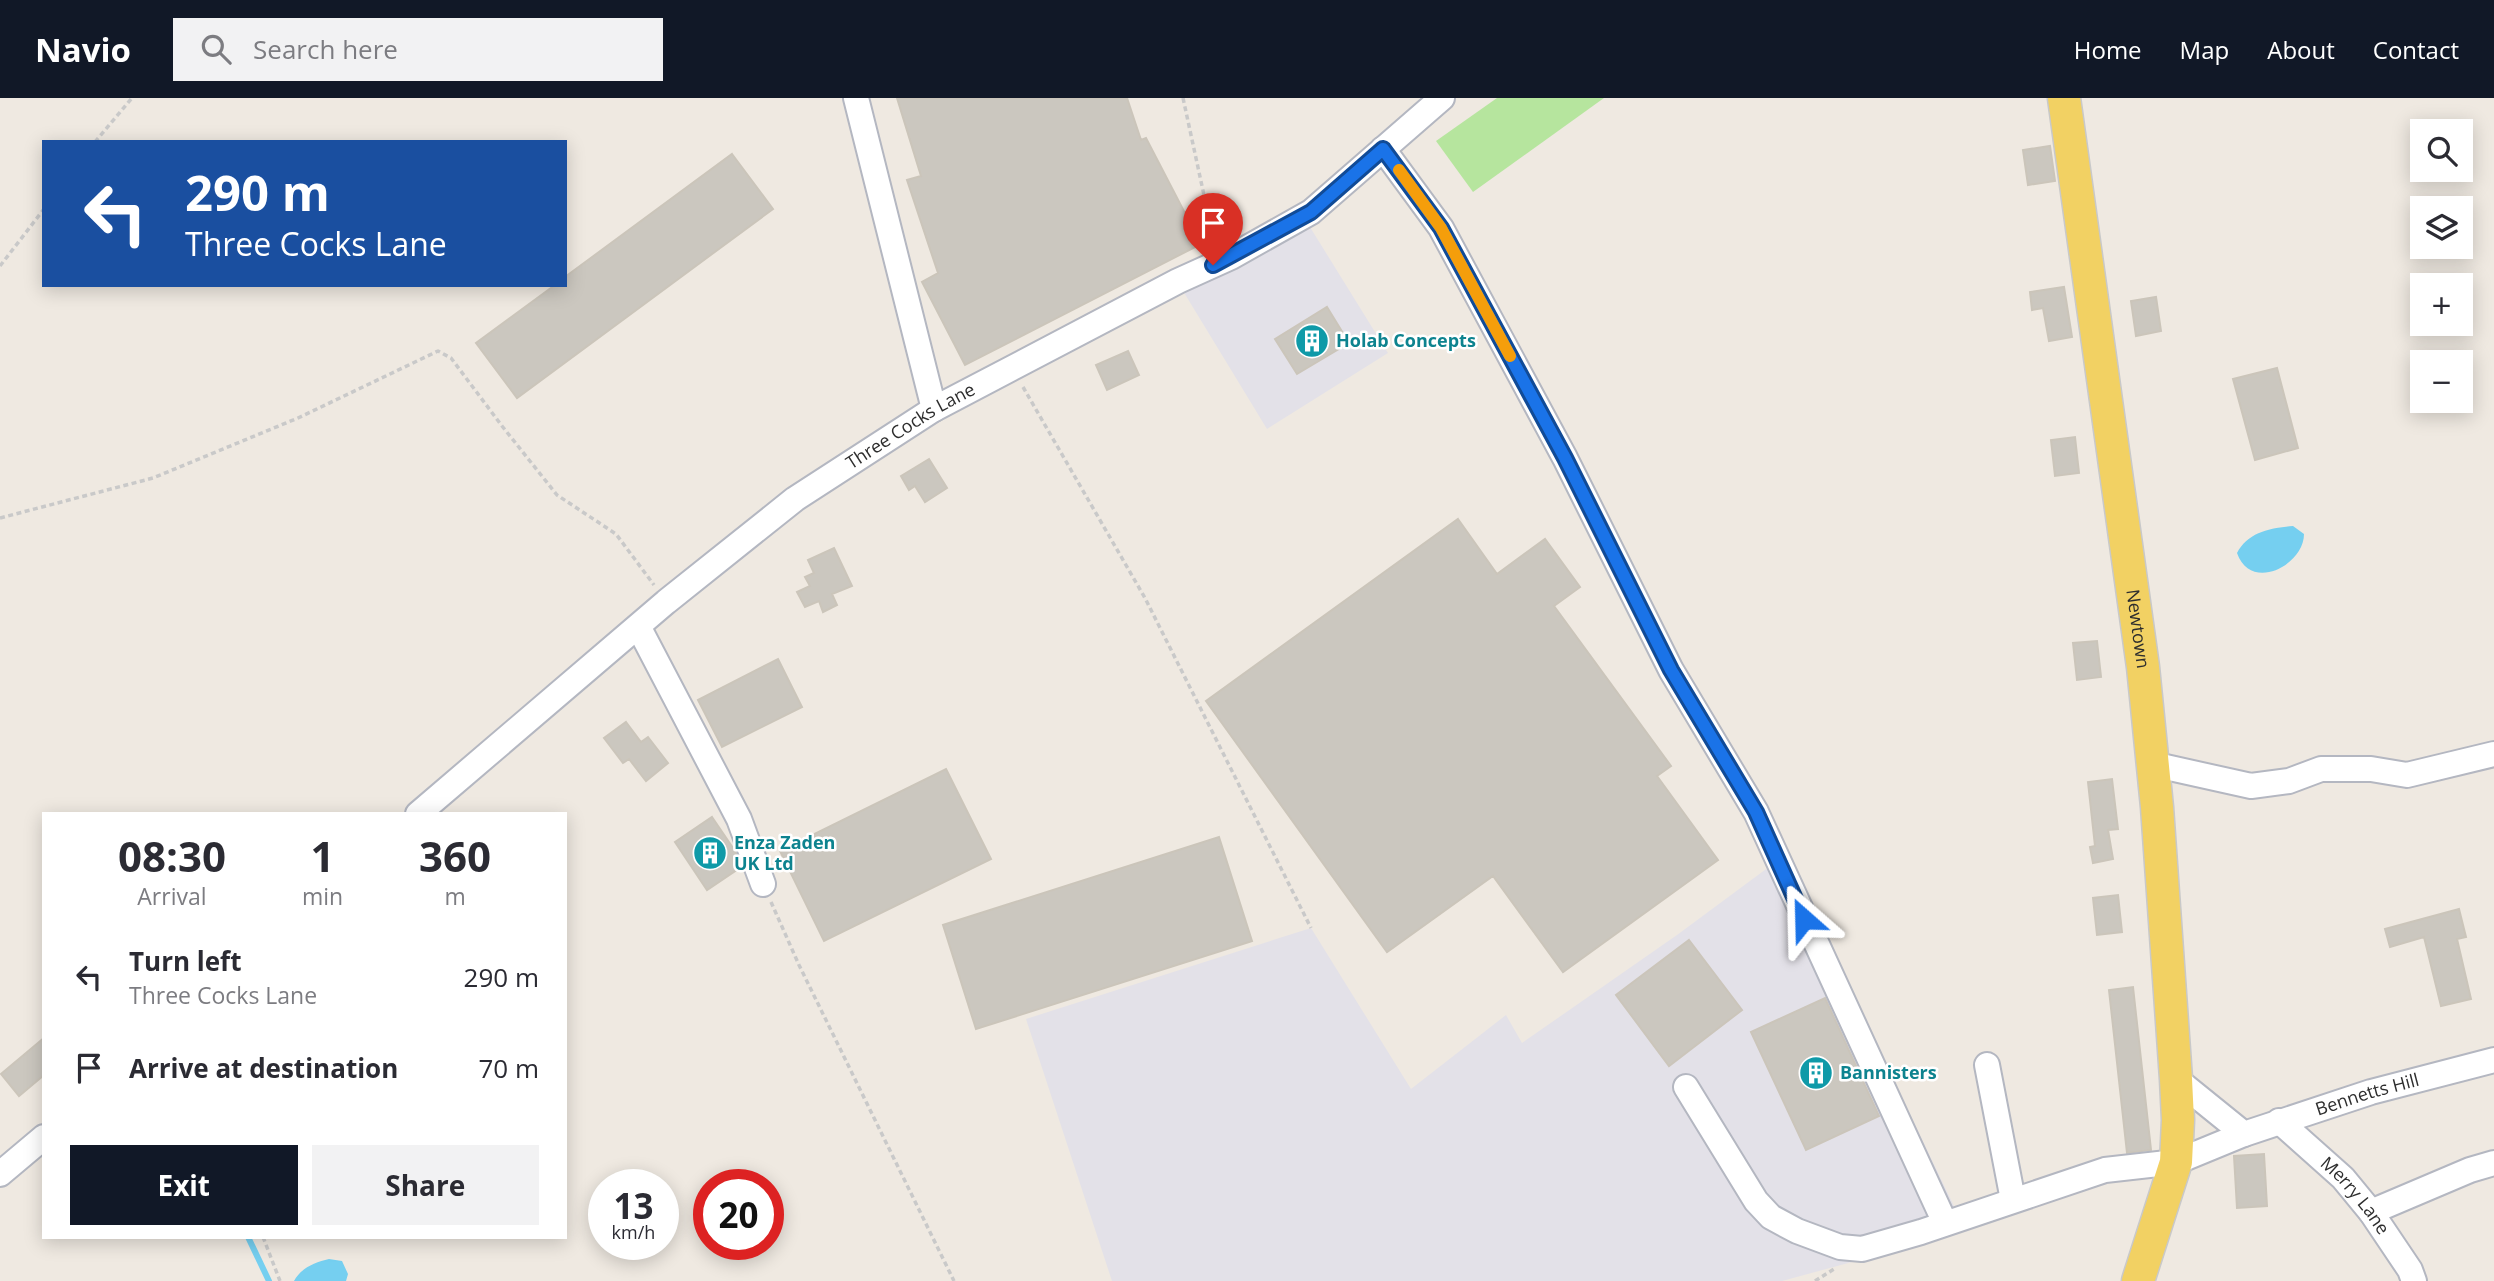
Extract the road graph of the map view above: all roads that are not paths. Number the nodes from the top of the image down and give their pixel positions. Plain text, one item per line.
1 (856, 98) edge
2 (1442, 98) edge
3 (2064, 98) edge
4 (1383, 149) junction
5 (934, 409) junction
6 (639, 628) junction
7 (2494, 754) edge
8 (2152, 764) junction
9 (420, 812) edge
10 (763, 884) road end
11 (2494, 1060) edge
12 (1987, 1065) dead end
13 (2176, 1079) junction
14 (1686, 1087) dead end
15 (2279, 1121) junction
16 (2244, 1134) junction
17 (42, 1139) edge
18 (2176, 1163) junction
19 (2494, 1164) edge
20 (0, 1174) edge
21 (2013, 1200) junction
22 (2371, 1212) junction
23 (1945, 1223) junction
24 (2138, 1281) edge
25 (2414, 1281) edge

1 - 5 street
2 - 4 street, Three Cocks Lane
3 - 8 main road, Newtown
4 - 5 street, Three Cocks Lane
4 - 23 street
5 - 6 street, Three Cocks Lane
6 - 9 street, Three Cocks Lane
6 - 10 street
7 - 8 street
8 - 13 main road, Newtown
11 - 15 street, Bennetts Hill
12 - 21 street
13 - 16 street
13 - 18 main road, Newtown
14 - 23 street, Bennetts Hill
15 - 16 street, Bennetts Hill
15 - 22 street, Merry Lane
16 - 18 street, Bennetts Hill
17 - 20 street
18 - 21 street, Bennetts Hill
18 - 24 main road, Newtown
19 - 22 street
21 - 23 street, Bennetts Hill
22 - 25 street, Merry Lane

